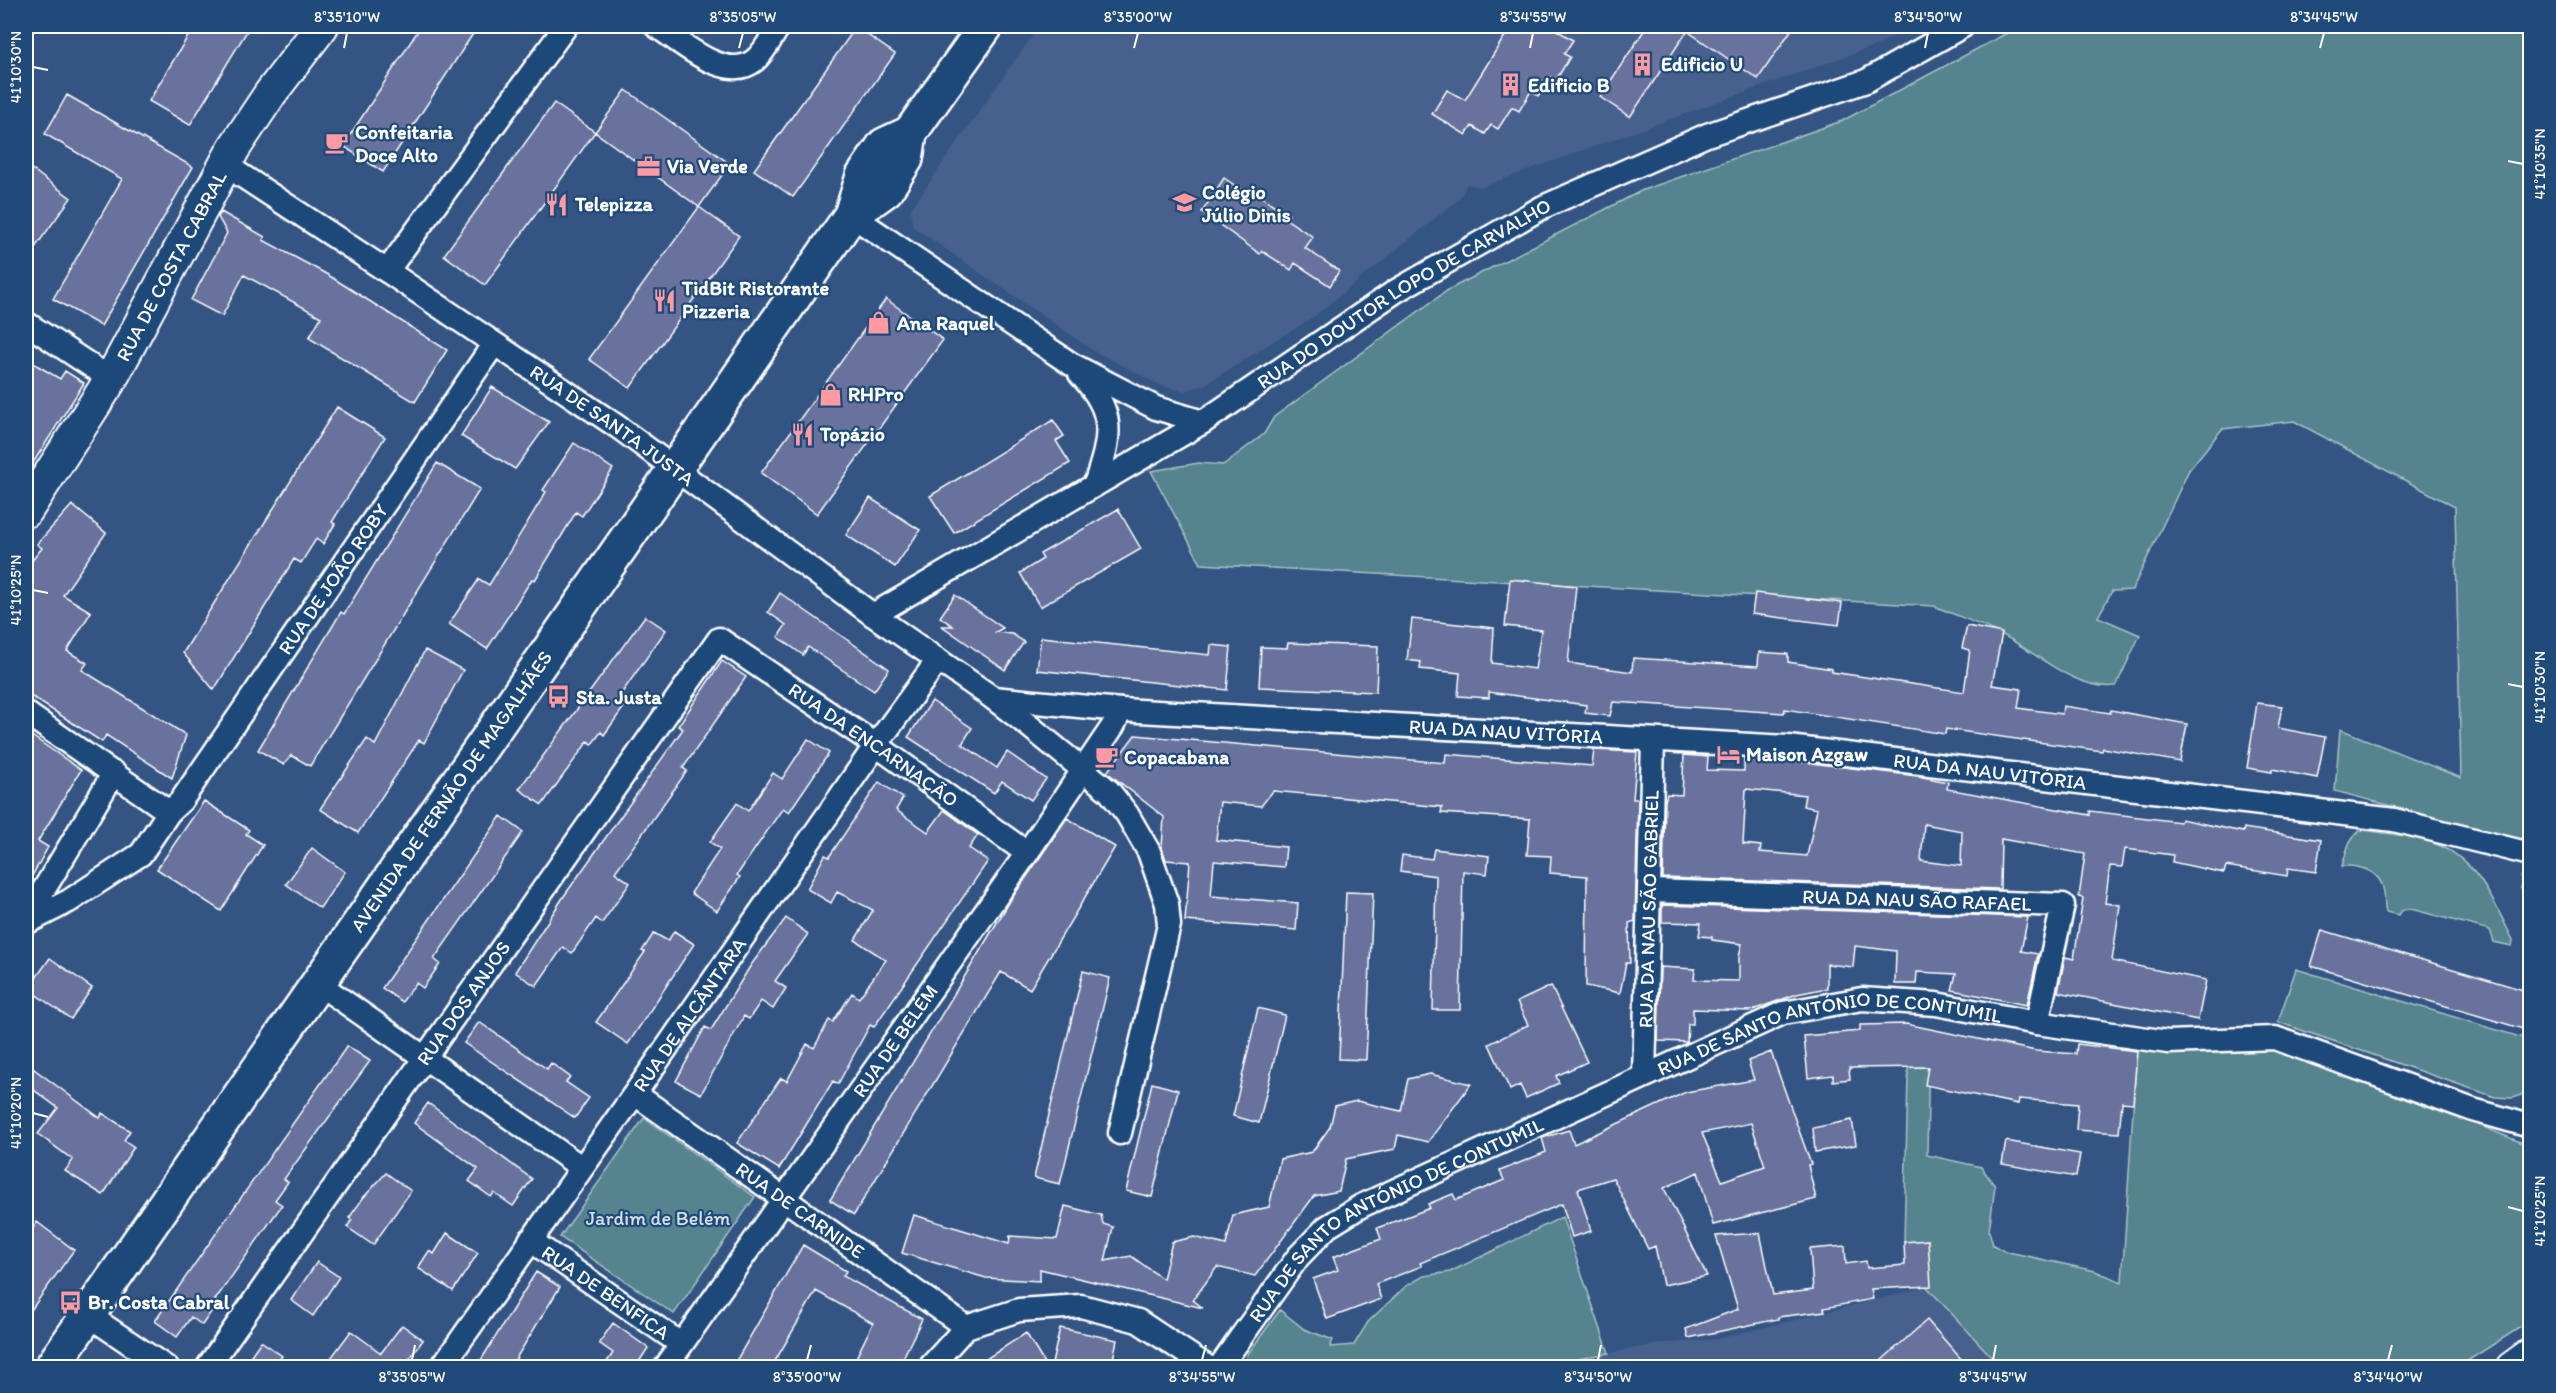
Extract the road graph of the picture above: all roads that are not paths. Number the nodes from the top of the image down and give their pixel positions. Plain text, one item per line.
1 (322, 26) edge
2 (566, 26) edge
3 (656, 26) edge
4 (779, 26) edge
5 (986, 26) edge
6 (1964, 26) edge
7 (224, 164) junction
8 (851, 215) junction
9 (387, 271) junction
10 (26, 323) edge
11 (494, 344) junction
12 (1071, 364) junction
13 (111, 379) junction
14 (1203, 422) junction
15 (673, 467) junction
16 (1095, 485) junction
17 (29, 500) edge
18 (873, 615) junction
19 (718, 639) joint
20 (938, 660) junction
21 (993, 698) junction
22 (1121, 710) junction
23 (26, 713) edge
24 (1653, 741) junction
25 (876, 745) junction
26 (1083, 771) junction
27 (114, 773) junction
28 (169, 812) junction
29 (1027, 853) junction
30 (2530, 854) edge
31 (1651, 891) junction
32 (26, 921) edge
33 (319, 984) junction
34 (2037, 1023) junction
35 (424, 1056) junction
36 (1644, 1075) junction
37 (635, 1094) junction
38 (2530, 1126) edge
39 (1120, 1133) dead end
40 (581, 1167) junction
41 (784, 1200) junction
42 (530, 1240) junction
43 (88, 1315) junction
44 (966, 1327) junction
45 (681, 1344) junction
46 (2530, 1355) edge
47 (58, 1365) edge
48 (166, 1368) edge
49 (207, 1368) edge
50 (441, 1368) edge
51 (665, 1368) edge
52 (929, 1368) edge
53 (1209, 1368) edge
54 (1219, 1368) edge
55 (2511, 1368) edge

1 - 7 main road, RUA DE COSTA CABRAL
2 - 9 street
3 - 4 street
5 - 8 main road, AVENIDA DE FERNÃO DE MAGALHÃES
6 - 14 street, RUA DO DOUTOR LOPO DE CARVALHO
7 - 9 street, RUA DE SANTA JUSTA
7 - 13 main road, RUA DE COSTA CABRAL
8 - 12 street
8 - 15 main road, AVENIDA DE FERNÃO DE MAGALHÃES
9 - 11 street, RUA DE SANTA JUSTA
10 - 13 street
11 - 15 street, RUA DE SANTA JUSTA
11 - 28 street, RUA DE JOÃO ROBY
12 - 14 street
12 - 16 street
13 - 17 main road, RUA DE COSTA CABRAL
14 - 16 street, RUA DO DOUTOR LOPO DE CARVALHO
15 - 18 street, RUA DE SANTA JUSTA
15 - 33 main road, AVENIDA DE FERNÃO DE MAGALHÃES
16 - 18 street, RUA DO DOUTOR LOPO DE CARVALHO
18 - 20 street, RUA DE SANTA JUSTA
19 - 25 street, RUA DA ENCARNAÇÃO
19 - 35 street, RUA DOS ANJOS
20 - 21 street, RUA DE SANTA JUSTA
20 - 25 street, RUA DE ALCÂNTARA
21 - 22 street, RUA DE SANTA JUSTA
21 - 26 street, RUA DE SANTA JUSTA
22 - 24 street, RUA DA NAU VITÓRIA
22 - 26 street, RUA DE BELÉM
23 - 27 street
24 - 30 street, RUA DA NAU VITÓRIA
24 - 31 street, RUA DA NAU SÃO GABRIEL
25 - 29 street, RUA DA ENCARNAÇÃO
25 - 37 street, RUA DE ALCÂNTARA
26 - 29 street, RUA DE BELÉM
26 - 39 street, RUA DE SANTA JUSTA
27 - 28 street
27 - 32 street
28 - 32 street, RUA DE JOÃO ROBY
29 - 41 street, RUA DE BELÉM
31 - 34 street, RUA DA NAU SÃO RAFAEL
31 - 36 street, RUA DA NAU SÃO GABRIEL
33 - 35 street
33 - 43 main road, AVENIDA DE FERNÃO DE MAGALHÃES
34 - 36 street, RUA DE SANTO ANTÓNIO DE CONTUMIL
34 - 38 street, RUA DE SANTO ANTÓNIO DE CONTUMIL
35 - 40 street
35 - 49 street, RUA DOS ANJOS
36 - 54 street, RUA DE SANTO ANTÓNIO DE CONTUMIL
37 - 40 street, RUA DE ALCÂNTARA
37 - 41 street, RUA DE CARNIDE
40 - 42 street, RUA DE ALCÂNTARA
41 - 44 street, RUA DE CARNIDE
41 - 45 street, RUA DE BELÉM
42 - 45 street, RUA DE BENFICA
42 - 50 street, RUA DE ALCÂNTARA
43 - 47 main road, AVENIDA DE FERNÃO DE MAGALHÃES
43 - 48 street
44 - 52 street
44 - 53 street
45 - 51 street, RUA DE BELÉM
46 - 55 main road

